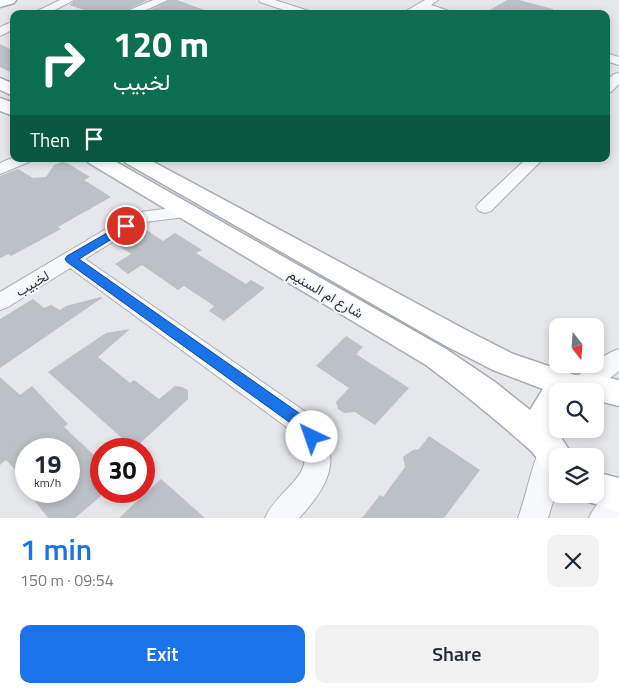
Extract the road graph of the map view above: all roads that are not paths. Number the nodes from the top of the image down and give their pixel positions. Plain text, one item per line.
1 (9, 0) edge
2 (69, 0) edge
3 (163, 0) edge
4 (264, 0) edge
5 (433, 0) edge
6 (0, 4) edge
7 (421, 6) junction
8 (46, 10) edge
9 (137, 10) edge
10 (295, 10) edge
11 (414, 10) edge
12 (434, 10) edge
13 (16, 162) edge
14 (110, 162) edge
15 (532, 162) edge
16 (0, 169) edge
17 (148, 170) edge
18 (485, 208) dead end
19 (186, 212) junction
20 (140, 217) junction
21 (71, 259) junction
22 (0, 302) edge
23 (619, 358) edge
24 (553, 383) edge
25 (580, 383) edge
26 (604, 388) edge
27 (619, 393) edge
28 (549, 404) edge
29 (550, 448) edge
30 (549, 450) edge
31 (549, 461) edge
32 (604, 491) edge
33 (619, 495) edge
34 (619, 503) edge
35 (280, 518) edge
36 (532, 518) edge
37 (604, 518) edge

1 - 6 main road
2 - 8 street
3 - 9 street
4 - 10 street
5 - 7 street
7 - 11 street
7 - 12 street
13 - 16 street
14 - 17 main road, شارع ام السنيم
15 - 18 street
17 - 19 main road, شارع ام السنيم
17 - 20 street
17 - 24 main road, شارع ام السنيم
19 - 20 street, لخبيب
19 - 30 main road, شارع ام السنيم
20 - 21 street, لخبيب
21 - 22 street, لخبيب
21 - 35 street
23 - 25 street
26 - 27 main road, شارع ام السنيم
28 - 29 main road
31 - 36 street
32 - 33 main road
34 - 37 street

